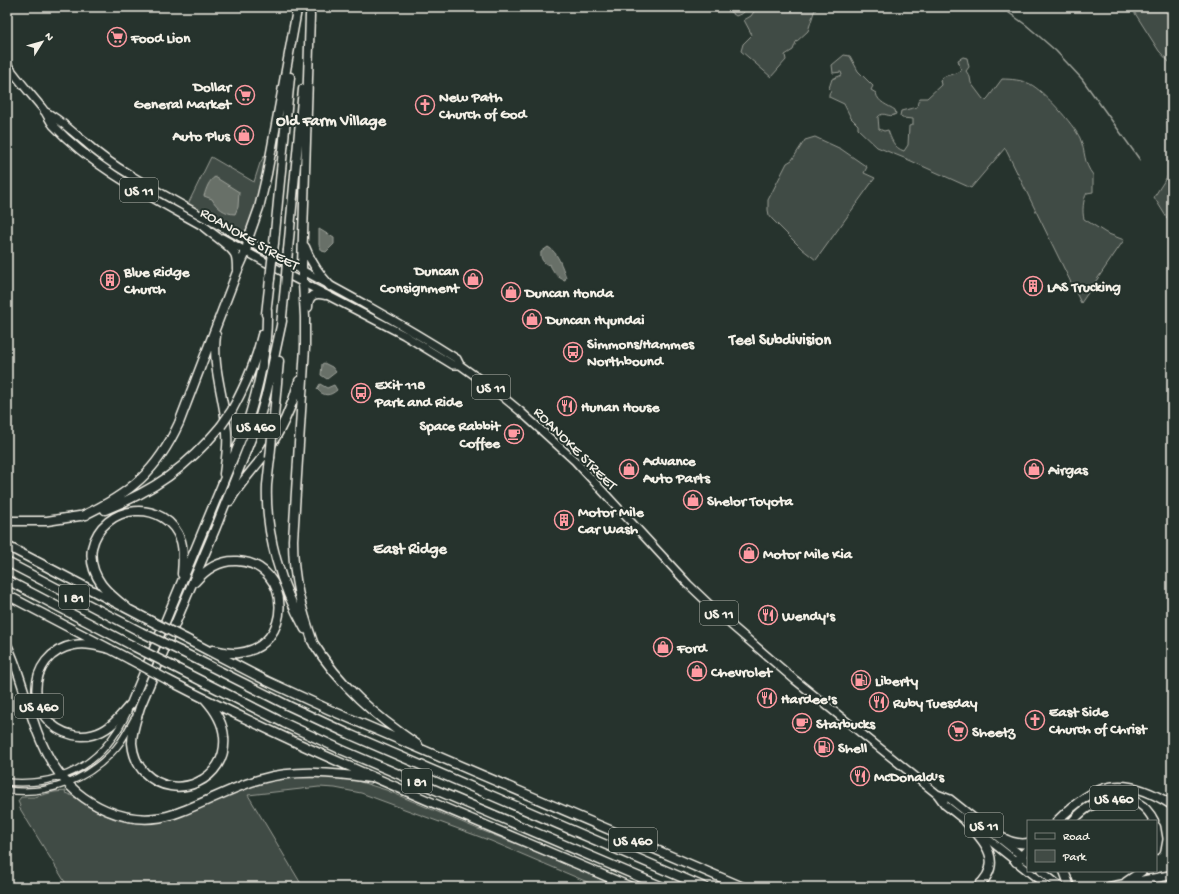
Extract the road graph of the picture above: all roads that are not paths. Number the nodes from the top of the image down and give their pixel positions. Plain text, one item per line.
1 (297, 8) edge
2 (310, 11) edge
3 (7, 64) edge
4 (44, 111) junction
5 (204, 227) junction
6 (248, 242) junction
7 (303, 242) junction
8 (246, 252) junction
9 (303, 271) junction
10 (237, 272) junction
11 (304, 283) junction
12 (330, 286) junction
13 (325, 295) junction
14 (267, 310) junction
15 (367, 316) junction
16 (305, 318) junction
17 (218, 320) junction
18 (282, 321) junction
19 (409, 329) junction
20 (404, 335) junction
21 (439, 347) junction
22 (460, 365) junction
23 (303, 366) junction
24 (220, 490) junction
25 (82, 516) junction
26 (7, 521) edge
27 (216, 527) junction
28 (7, 546) edge
29 (7, 562) edge
30 (7, 580) edge
31 (180, 585) junction
32 (189, 591) junction
33 (7, 595) edge
34 (127, 608) junction
35 (7, 645) edge
36 (314, 645) junction
37 (200, 646) junction
38 (110, 649) junction
39 (206, 699) junction
40 (131, 704) junction
41 (140, 707) junction
42 (434, 755) junction
43 (64, 780) junction
44 (382, 781) junction
45 (7, 782) edge
46 (7, 790) edge
47 (937, 794) junction
48 (1172, 805) edge
49 (1058, 820) edge
50 (1074, 820) edge
51 (1153, 820) edge
52 (966, 822) junction
53 (993, 833) junction
54 (1157, 833) edge
55 (1027, 844) edge
56 (1157, 844) edge
57 (1027, 851) edge
58 (1022, 860) edge
59 (1034, 872) edge
60 (1042, 872) edge
61 (1064, 872) edge
62 (1140, 872) edge
63 (1172, 875) edge
64 (1121, 885) junction
65 (631, 887) edge
66 (663, 887) edge
67 (704, 887) edge
68 (742, 887) edge
69 (976, 887) edge
70 (1048, 887) edge
71 (1061, 887) edge
72 (1070, 887) edge
73 (1109, 887) edge

1 - 6 highway
1 - 14 highway, US 460, bridge
2 - 7 highway
2 - 18 highway, US 460, bridge
3 - 4 main road, ROANOKE STREET / US 11
4 - 5 main road, ROANOKE STREET / US 11
4 - 6 main road, ROANOKE STREET / US 11
5 - 8 main road, ROANOKE STREET / US 11
5 - 10 highway
6 - 8 highway
6 - 9 main road, ROANOKE STREET / US 11
7 - 9 highway
7 - 12 highway
8 - 10 highway
8 - 11 main road, ROANOKE STREET / US 11
9 - 11 highway
9 - 12 main road, ROANOKE STREET / US 11
10 - 17 highway
11 - 13 main road, ROANOKE STREET / US 11
11 - 16 highway
12 - 19 main road, ROANOKE STREET / US 11
13 - 15 main road, ROANOKE STREET / US 11
13 - 16 highway
14 - 24 highway, US 460
14 - 25 highway, bridge
15 - 19 main road
15 - 20 main road, ROANOKE STREET / US 11
16 - 23 highway
17 - 24 highway
17 - 25 highway
18 - 27 highway, US 460
18 - 36 highway, US 460, bridge
19 - 21 main road, ROANOKE STREET / US 11
20 - 21 main road
20 - 22 main road, ROANOKE STREET / US 11
21 - 22 main road, ROANOKE STREET / US 11
22 - 47 main road, ROANOKE STREET / US 11
23 - 27 highway
23 - 36 highway
24 - 31 highway, US 460
25 - 26 highway
27 - 32 highway, US 460
28 - 34 highway
29 - 67 highway, I 81, bridge
30 - 66 highway, I 81, bridge
31 - 34 highway
31 - 40 highway, US 460
32 - 37 highway
32 - 41 highway, US 460
33 - 38 highway
34 - 37 highway, bridge
35 - 43 highway
36 - 42 highway, US 460
37 - 42 highway
38 - 39 highway, US 460, bridge
38 - 40 highway, US 460
39 - 41 highway
39 - 44 highway, US 460
40 - 43 street
41 - 43 street
42 - 68 highway, US 460
43 - 44 highway
43 - 45 street
43 - 46 street
44 - 65 highway, US 460
47 - 52 main road, ROANOKE STREET / US 11
47 - 53 main road, ROANOKE STREET / US 11
48 - 49 highway
50 - 51 highway, US 460
52 - 58 main road, ROANOKE STREET / US 11
52 - 69 highway
53 - 55 highway
53 - 58 main road, ROANOKE STREET / US 11
54 - 56 highway
57 - 58 highway
59 - 70 main road, ROANOKE STREET / US 11
60 - 71 main road
61 - 72 highway
62 - 64 highway
63 - 64 highway
64 - 73 highway

